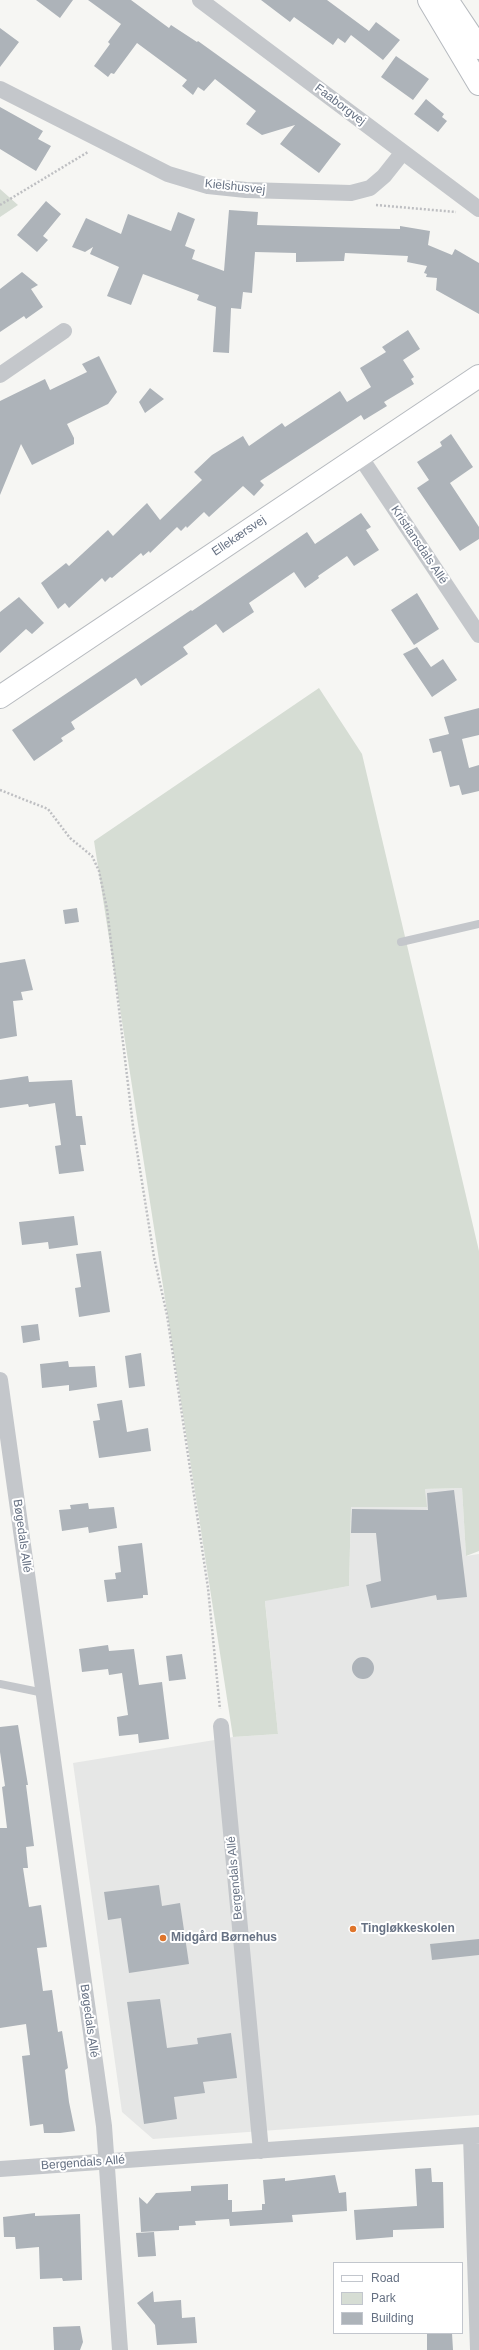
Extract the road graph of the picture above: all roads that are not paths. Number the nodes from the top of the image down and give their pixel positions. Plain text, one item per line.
1 (200, 0) edge
2 (429, 0) edge
3 (447, 0) edge
4 (479, 48) edge
5 (479, 84) edge
6 (0, 89) edge
7 (403, 152) junction
8 (476, 207) edge
9 (64, 331) dead end
10 (0, 374) edge
11 (479, 376) edge
12 (359, 455) junction
13 (479, 634) edge
14 (0, 697) edge
15 (479, 924) edge
16 (402, 942) dead end
17 (0, 1380) edge
18 (0, 1684) edge
19 (44, 1693) junction
20 (221, 1726) road end
21 (475, 2136) edge
22 (261, 2151) junction
23 (108, 2162) junction
24 (0, 2168) edge
25 (120, 2350) edge
26 (478, 2350) edge

1 - 7 street, Faaborgvej
2 - 5 street
3 - 4 street
6 - 7 street, Kielshusvej
7 - 8 street, Faaborgvej
9 - 10 street
11 - 12 street, Ellekærsvej
12 - 13 street, Kristiansdals Allé
12 - 14 street, Ellekærsvej
15 - 16 lane
17 - 19 street, Bøgedals Allé
18 - 19 lane
19 - 23 street, Bøgedals Allé
20 - 22 street, Bergendals Allé
21 - 22 street, Bergendals Allé
21 - 26 street
22 - 23 street, Bergendals Allé
23 - 24 street, Bergendals Allé
23 - 25 street, Bøgedals Allé

